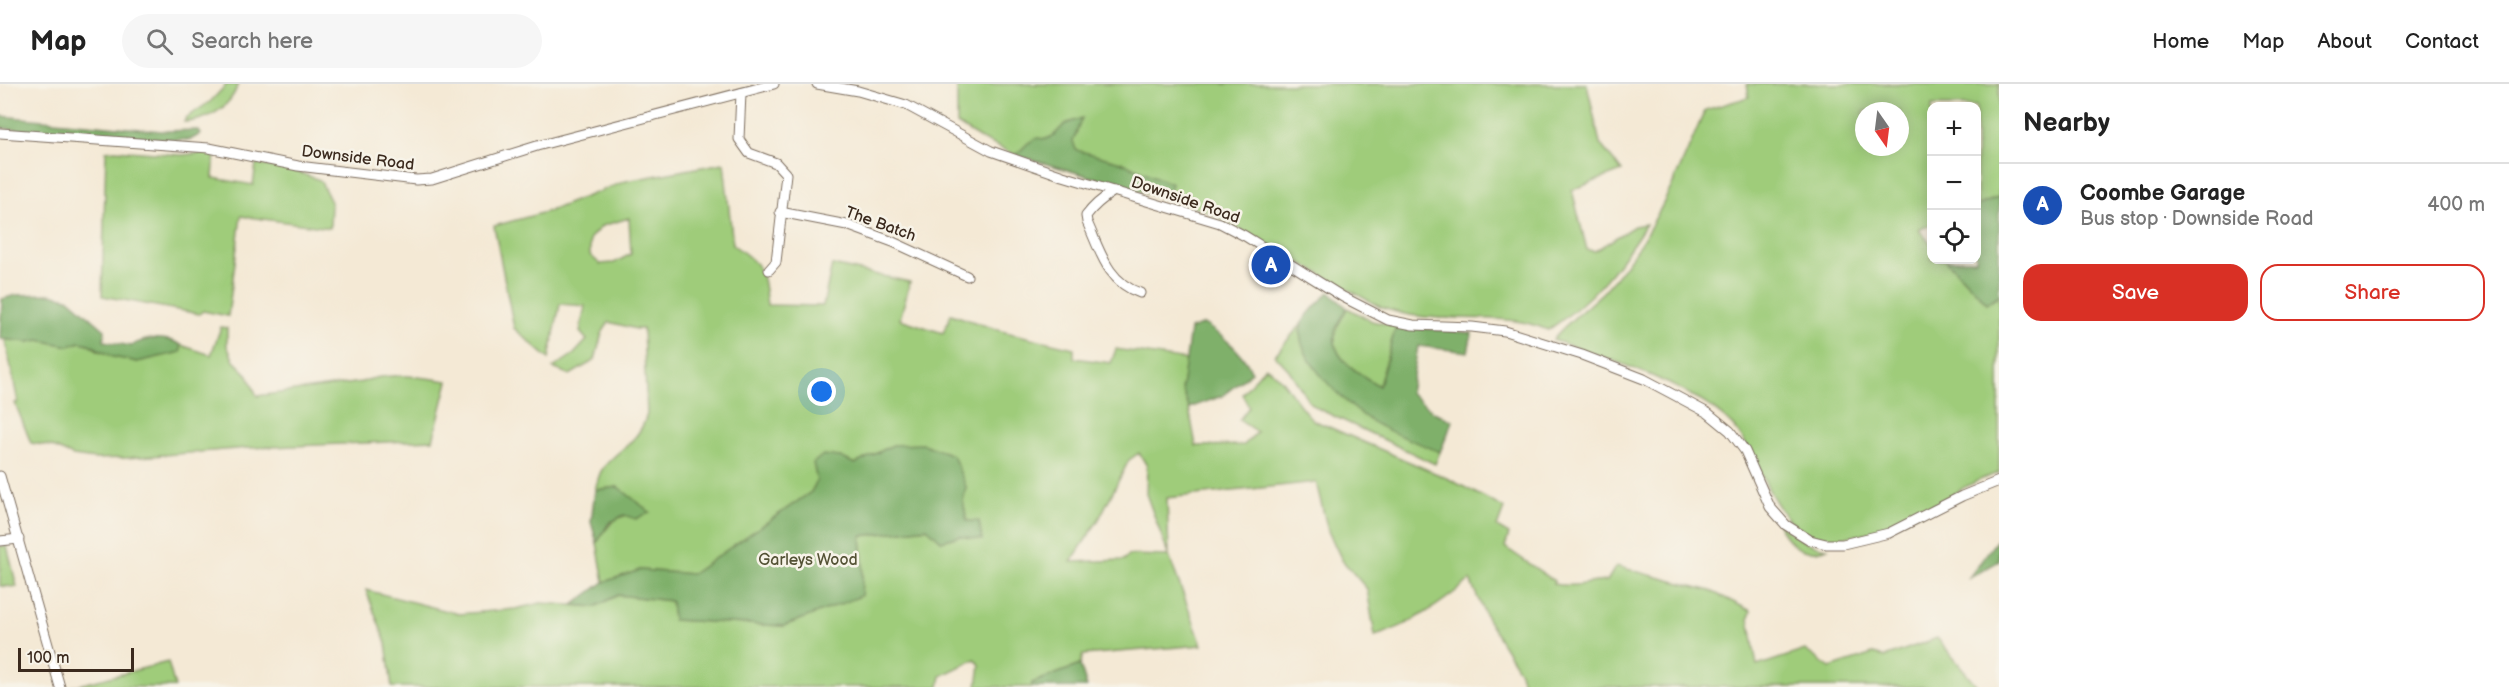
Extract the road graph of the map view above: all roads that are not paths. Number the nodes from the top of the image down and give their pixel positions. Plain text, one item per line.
1 (774, 84) edge
2 (817, 84) edge
3 (858, 87) edge
4 (741, 93) junction
5 (0, 133) edge
6 (1114, 191) junction
7 (780, 212) junction
8 (769, 270) dead end
9 (967, 276) dead end
10 (1140, 293) dead end
11 (0, 476) edge
12 (1999, 481) edge
13 (19, 539) junction
14 (0, 541) edge
15 (60, 687) edge

1 - 4 street, Downside Road
2 - 3 street, Downside Road
3 - 6 street, Downside Road
4 - 5 street, Downside Road
4 - 7 street
6 - 10 street
6 - 12 street, Downside Road
7 - 8 street
7 - 9 street, The Batch
11 - 13 street
13 - 14 street
13 - 15 street

